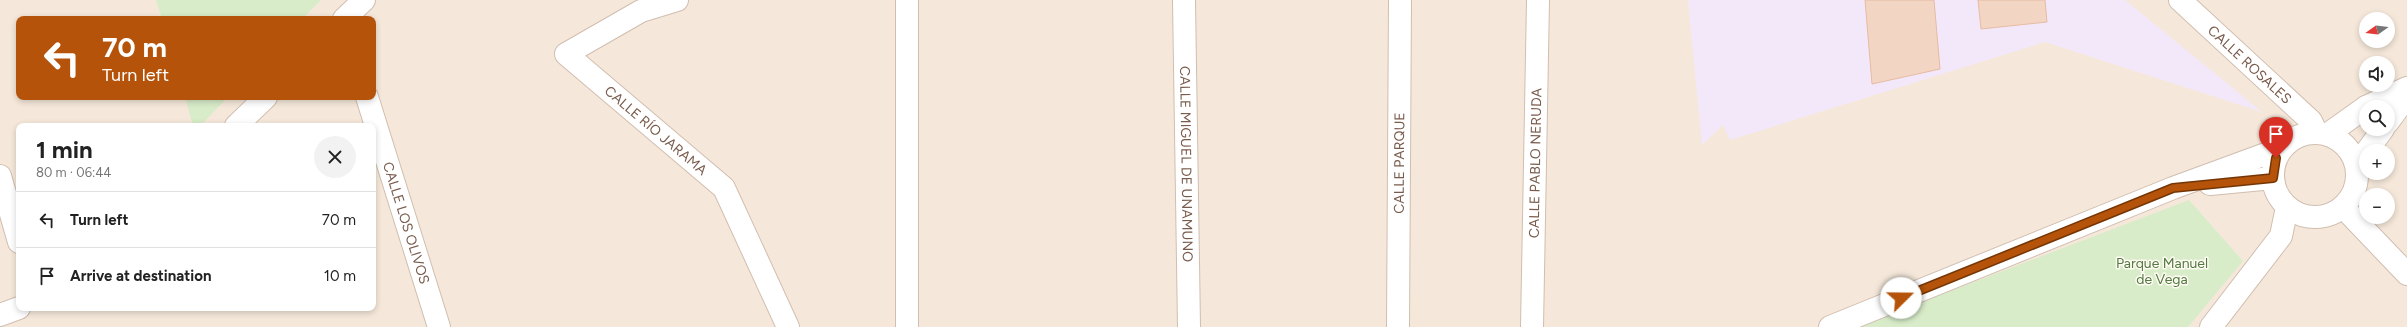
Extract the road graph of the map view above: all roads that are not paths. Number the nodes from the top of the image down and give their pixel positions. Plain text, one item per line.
1 (364, 0) edge
2 (677, 0) edge
3 (907, 0) edge
4 (1184, 0) edge
5 (1400, 0) edge
6 (1538, 0) edge
7 (2180, 0) edge
8 (347, 16) edge
9 (2407, 88) edge
10 (2407, 96) edge
11 (263, 100) edge
12 (368, 100) edge
13 (2381, 100) edge
14 (2359, 111) edge
15 (2395, 112) edge
16 (239, 123) edge
17 (375, 123) edge
18 (376, 126) edge
19 (2322, 133) junction
20 (2282, 148) junction
21 (2359, 155) edge
22 (2359, 172) edge
23 (0, 176) edge
24 (2273, 178) junction
25 (2173, 188) junction
26 (2288, 207) junction
27 (2343, 207) junction
28 (16, 232) edge
29 (2407, 274) edge
30 (16, 309) edge
31 (0, 315) edge
32 (439, 327) edge
33 (788, 327) edge
34 (907, 327) edge
35 (1189, 327) edge
36 (1398, 327) edge
37 (1532, 327) edge
38 (1830, 327) edge
39 (2211, 327) edge

1 - 8 street
2 - 33 street, CALLE RÍO JARAMA
3 - 34 street
4 - 35 street, CALLE MIGUEL DE UNAMUNO
5 - 36 street, CALLE PARQUE
6 - 37 street, CALLE PABLO NERUDA
7 - 19 street, CALLE ROSALES
9 - 13 street
10 - 15 street
11 - 16 street
12 - 17 street, CALLE LOS OLIVOS
14 - 19 street
18 - 32 street, CALLE LOS OLIVOS
19 - 20 street
19 - 21 street
20 - 24 street
20 - 25 street
22 - 27 street
23 - 28 street
24 - 25 street
24 - 26 street
25 - 38 street
26 - 27 street
26 - 39 street
27 - 29 street
30 - 31 street

